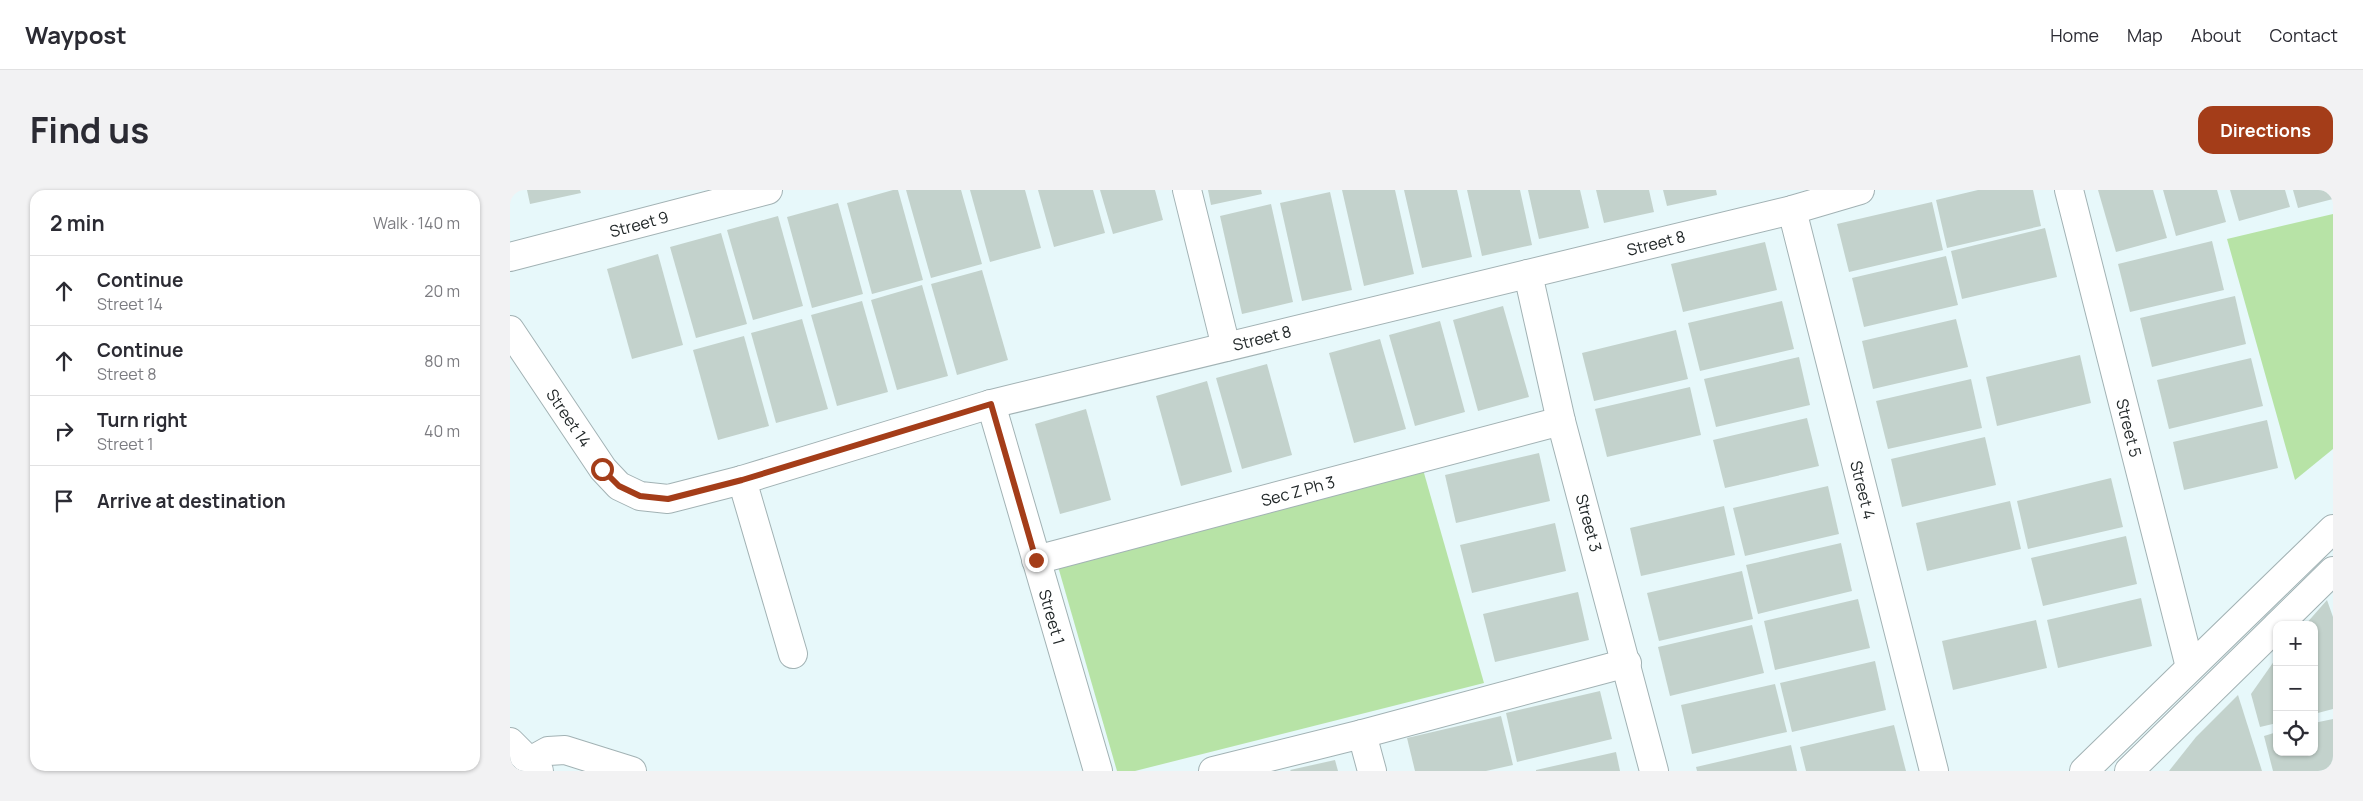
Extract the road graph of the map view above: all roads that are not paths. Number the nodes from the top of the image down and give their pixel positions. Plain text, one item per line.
1 (768, 190) edge
2 (1187, 190) edge
3 (1860, 190) edge
4 (2069, 190) edge
5 (1792, 210) junction
6 (510, 257) edge
7 (1528, 274) junction
8 (510, 330) edge
9 (1226, 347) junction
10 (991, 404) junction
11 (1561, 421) junction
12 (742, 480) junction
13 (668, 499) joint
14 (2333, 528) edge
15 (1036, 560) junction
16 (2333, 571) edge
17 (2283, 621) edge
18 (2273, 631) edge
19 (793, 654) dead end
20 (1627, 663) junction
21 (2190, 667) junction
22 (1362, 734) junction
23 (510, 742) edge
24 (534, 766) edge
25 (632, 771) edge
26 (1098, 771) edge
27 (1213, 771) edge
28 (1372, 771) edge
29 (1654, 771) edge
30 (1934, 771) edge
31 (2084, 771) edge
32 (2129, 771) edge

1 - 6 street, Street 9
2 - 9 street
3 - 5 street, Street 8
4 - 21 street, Street 5
5 - 7 street, Street 8
5 - 30 street, Street 4
7 - 9 street, Street 8
7 - 11 street, Street 3
8 - 13 street, Street 14
9 - 10 street, Street 8
10 - 12 street, Street 8
10 - 15 street, Street 1
11 - 15 street, Sec Z Ph 3
11 - 20 street, Street 3
12 - 13 street, Street 8
12 - 19 street
14 - 21 street
15 - 26 street, Street 1
16 - 17 street
18 - 32 street
20 - 22 street
20 - 29 street, Street 3
21 - 31 street
22 - 27 street
22 - 28 street
23 - 24 street
24 - 25 street

